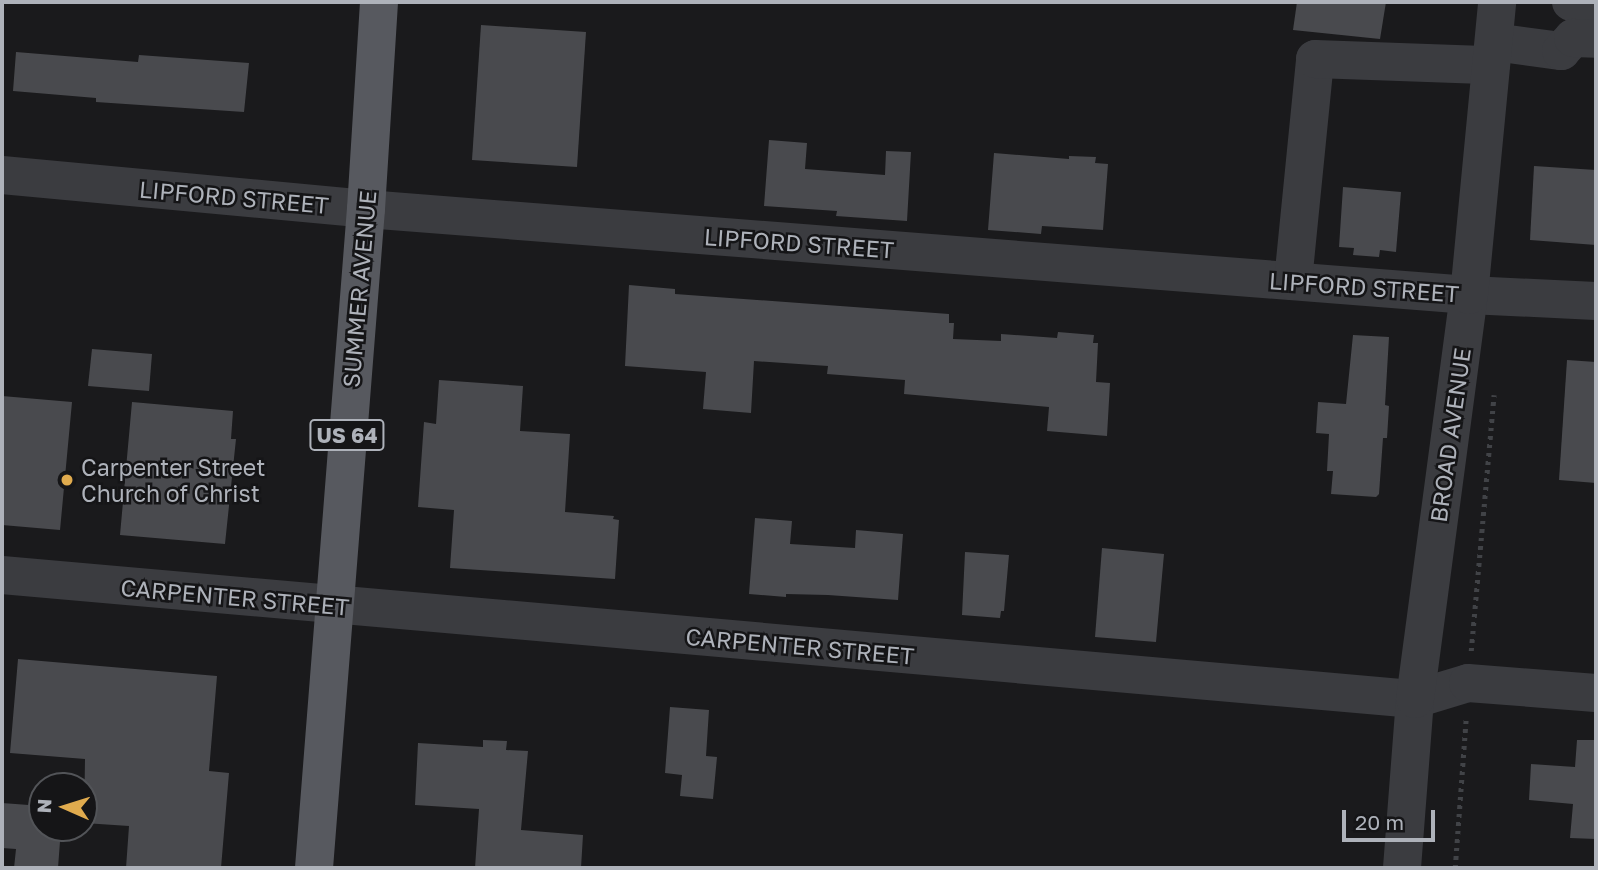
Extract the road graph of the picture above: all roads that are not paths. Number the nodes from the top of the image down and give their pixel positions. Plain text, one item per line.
1 (379, 2) edge
2 (1497, 2) edge
3 (1571, 2) edge
4 (1596, 9) edge
5 (1596, 39) edge
6 (1492, 53) junction
7 (2, 175) edge
8 (366, 209) junction
9 (1293, 281) junction
10 (1469, 295) junction
11 (1596, 301) edge
12 (2, 575) edge
13 (333, 606) junction
14 (1596, 693) edge
15 (1415, 699) junction
16 (314, 868) edge
17 (1402, 868) edge

1 - 8 main road, SUMMER AVENUE / US 64
2 - 6 street, BROAD AVENUE
3 - 4 street
5 - 6 street
6 - 9 street
6 - 10 street, BROAD AVENUE
7 - 8 street, LIPFORD STREET
8 - 9 street, LIPFORD STREET
8 - 13 main road, SUMMER AVENUE / US 64
9 - 10 street, LIPFORD STREET
10 - 11 street, LIPFORD STREET
10 - 15 street, BROAD AVENUE
12 - 13 street, CARPENTER STREET
13 - 15 street, CARPENTER STREET
13 - 16 main road, SUMMER AVENUE / US 64
14 - 15 street, CARPENTER STREET
15 - 17 street, BROAD AVENUE

